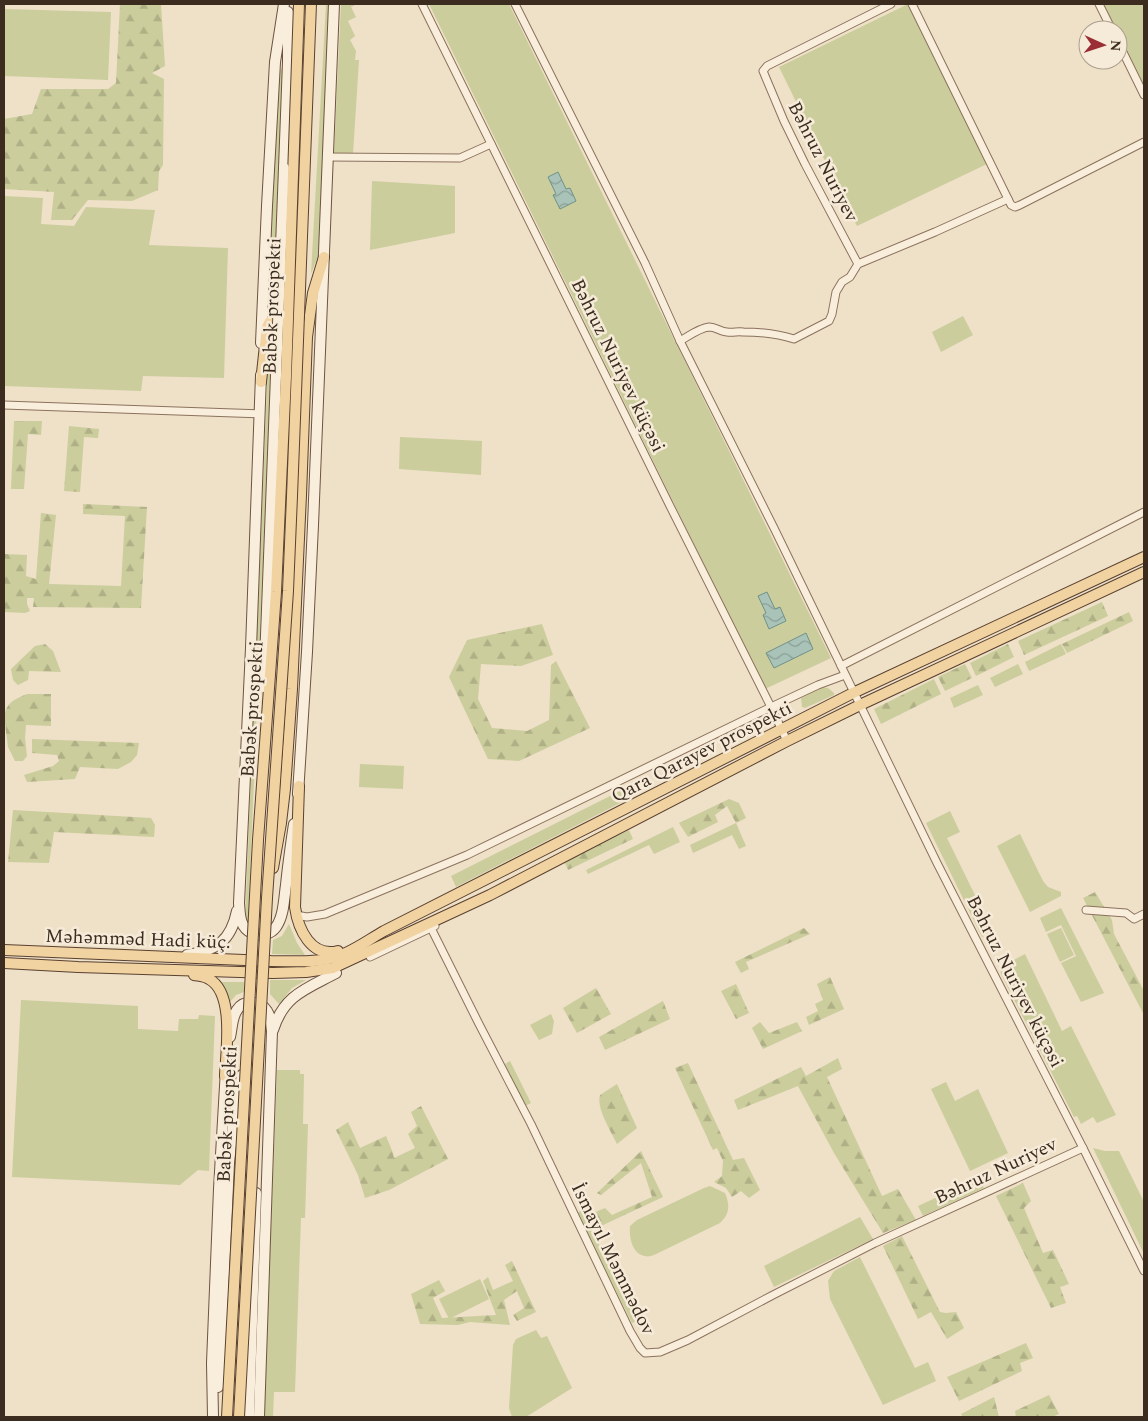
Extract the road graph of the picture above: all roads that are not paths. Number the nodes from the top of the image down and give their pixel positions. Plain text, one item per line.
1 (284, 4) edge
2 (288, 4) edge
3 (299, 4) edge
4 (311, 4) edge
5 (422, 4) edge
6 (515, 4) edge
7 (891, 4) edge
8 (912, 4) edge
9 (1099, 4) edge
10 (334, 5) edge
11 (1107, 20) edge
12 (1128, 62) edge
13 (1144, 95) edge
14 (1144, 142) edge
15 (491, 144) junction
16 (328, 157) junction
17 (1008, 199) junction
18 (324, 257) junction
19 (858, 264) junction
20 (307, 337) junction
21 (680, 340) junction
22 (261, 382) junction
23 (4, 405) edge
24 (260, 414) junction
25 (1144, 512) edge
26 (1144, 557) edge
27 (1144, 572) edge
28 (840, 666) junction
29 (845, 675) junction
30 (853, 693) junction
31 (860, 705) junction
32 (771, 707) junction
33 (781, 730) junction
34 (787, 741) junction
35 (299, 786) junction
36 (258, 840) junction
37 (267, 898) junction
38 (239, 903) junction
39 (1086, 910) dead end
40 (454, 911) junction
41 (296, 914) junction
42 (1144, 914) edge
43 (431, 928) junction
44 (384, 931) junction
45 (400, 937) junction
46 (4, 950) edge
47 (170, 957) junction
48 (370, 957) junction
49 (271, 961) joint
50 (4, 963) edge
51 (78, 967) junction
52 (274, 973) joint
53 (336, 973) junction
54 (193, 975) junction
55 (272, 1031) junction
56 (247, 1042) junction
57 (259, 1043) junction
58 (225, 1076) junction
59 (1083, 1148) junction
60 (921, 1222) joint
61 (1144, 1271) edge
62 (214, 1417) edge
63 (227, 1417) edge
64 (239, 1417) edge
65 (249, 1417) edge
66 (259, 1417) edge

1 - 22 main road, Babək prospekti
2 - 36 main road, bridge
3 - 36 main road, Babək prospekti, bridge
4 - 37 main road, Babək prospekti, bridge
5 - 15 street, Bəhruz Nuriyev küçəsi
6 - 21 street
7 - 19 street, Bəhruz Nuriyev
8 - 17 street
9 - 11 street
10 - 16 main road
12 - 13 street
14 - 17 street
15 - 16 street
15 - 32 street, Bəhruz Nuriyev küçəsi
16 - 18 main road
17 - 19 street
18 - 20 main road
18 - 35 main road
19 - 21 street
20 - 22 main road
20 - 37 main road, bridge
21 - 28 street
22 - 24 main road, Babək prospekti
23 - 24 street
24 - 38 main road, Babək prospekti
25 - 28 street
26 - 30 main road, Qara Qarayev prospekti
27 - 31 main road, Qara Qarayev prospekti
28 - 29 street
29 - 30 street
29 - 32 street
30 - 31 street
30 - 33 main road, Qara Qarayev prospekti
31 - 34 main road, Qara Qarayev prospekti
31 - 59 street, Bəhruz Nuriyev küçəsi
32 - 33 street, Bəhruz Nuriyev küçəsi
32 - 41 street
33 - 34 street, Bəhruz Nuriyev küçəsi
33 - 44 main road, Qara Qarayev prospekti
34 - 40 main road, Qara Qarayev prospekti
35 - 38 main road
35 - 41 main road
36 - 56 main road, Babək prospekti, bridge
37 - 57 main road, Babək prospekti, bridge
38 - 47 main road
39 - 42 street
40 - 43 street
40 - 45 main road, Qara Qarayev prospekti
41 - 44 main road
43 - 48 street
43 - 60 street, İsmayıl Məmmədov
44 - 49 main road, Qara Qarayev prospekti
45 - 48 main road
45 - 52 main road, Qara Qarayev prospekti
46 - 47 main road, Məhəmməd Hadi küç.
47 - 49 main road, Məhəmməd Hadi küç.
48 - 53 main road
50 - 51 main road, Məhəmməd Hadi küç.
51 - 52 main road, Məhəmməd Hadi küç.
51 - 54 main road
53 - 54 main road
53 - 55 main road
54 - 58 main road
55 - 58 main road, Babək prospekti
55 - 66 main road
56 - 62 main road, bridge
56 - 63 main road, Babək prospekti, bridge
57 - 64 main road, Babək prospekti, bridge
57 - 65 main road, bridge
58 - 62 main road, Babək prospekti
59 - 60 street, Bəhruz Nuriyev
59 - 61 street, Bəhruz Nuriyev küçəsi

